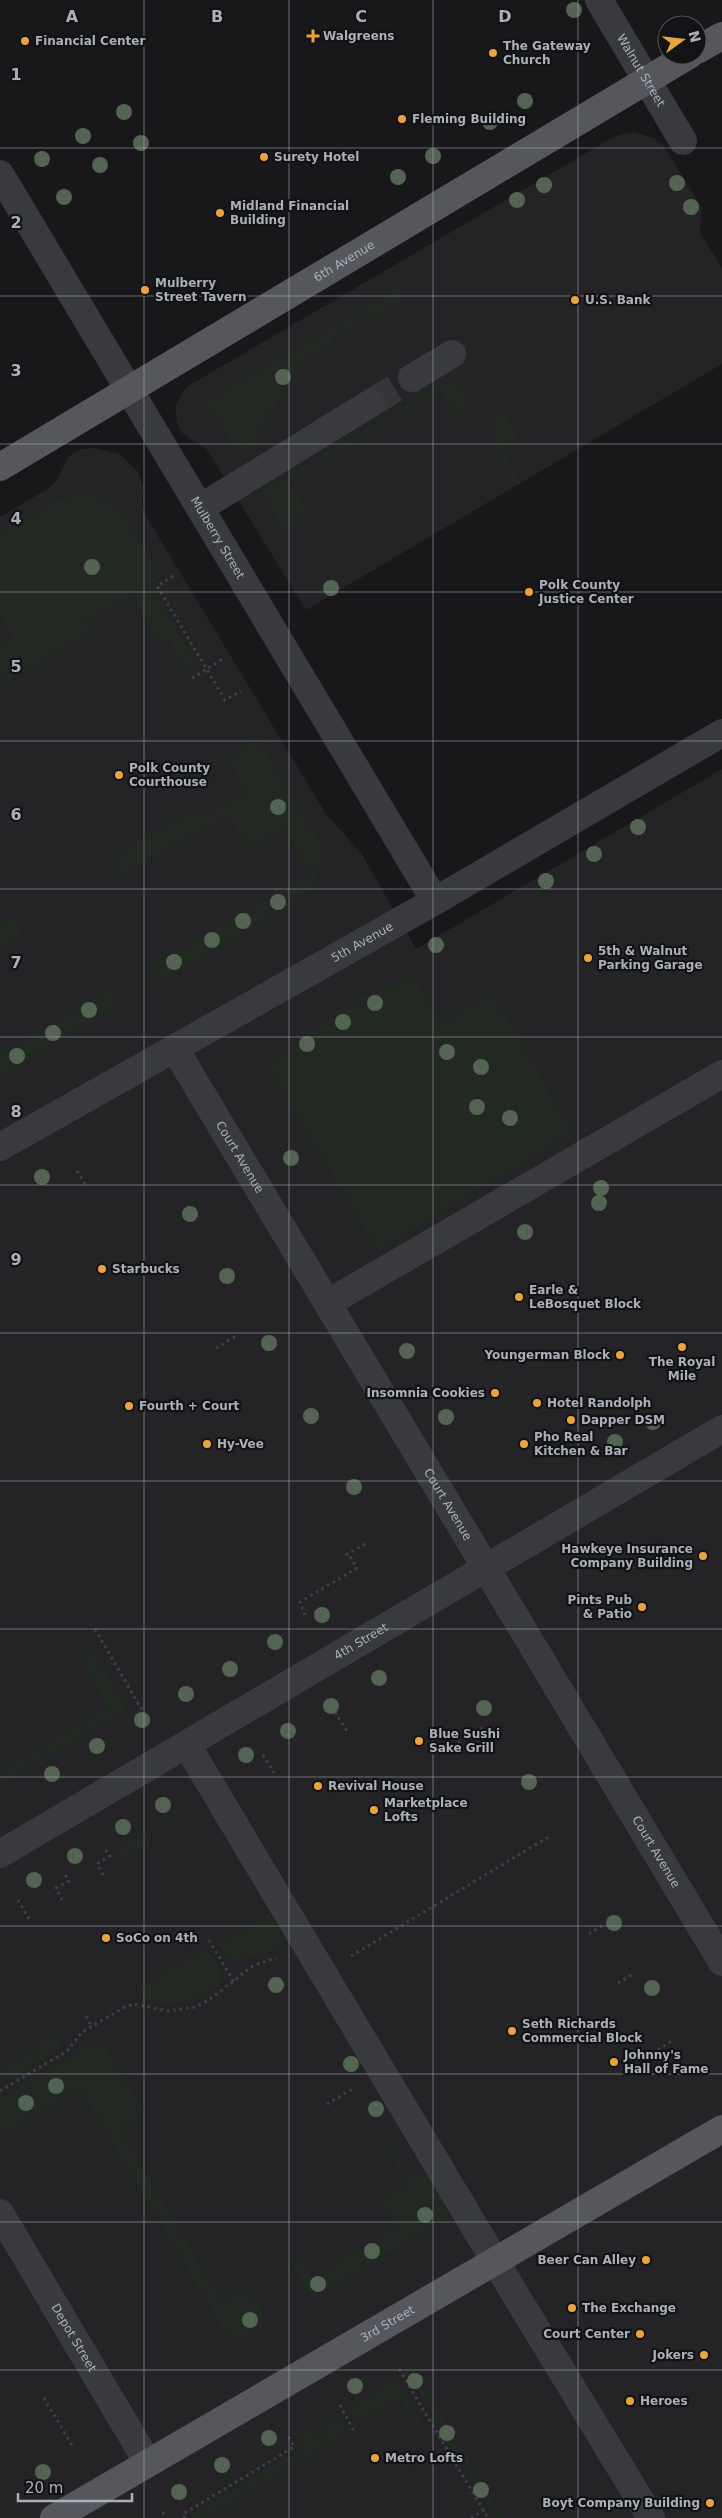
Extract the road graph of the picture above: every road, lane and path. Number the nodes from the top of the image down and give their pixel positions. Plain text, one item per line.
1 (599, 0) edge
2 (722, 36) edge
3 (707, 44) edge
4 (672, 65) edge
5 (647, 80) junction
6 (683, 141) dead end
7 (0, 174) edge
8 (452, 354) dead end
9 (412, 378) tunnel mouth
10 (128, 390) junction
11 (371, 404) tunnel mouth
12 (0, 467) edge
13 (200, 508) junction
14 (173, 576) dead end
15 (223, 659) dead end
16 (207, 669) junction
17 (192, 678) dead end
18 (241, 691) dead end
19 (722, 733) edge
20 (435, 901) junction
21 (175, 1048) junction
22 (722, 1074) edge
23 (0, 1147) edge
24 (77, 1172) dead end
25 (85, 1184) dead end
26 (328, 1303) junction
27 (238, 1334) dead end
28 (216, 1348) dead end
29 (722, 1429) edge
30 (365, 1544) dead end
31 (486, 1569) junction
32 (305, 1616) dead end
33 (95, 1629) dead end
34 (142, 1710) dead end
35 (335, 1712) dead end
36 (484, 1727) dead end
37 (346, 1731) dead end
38 (458, 1743) dead end
39 (187, 1745) junction
40 (263, 1755) dead end
41 (274, 1773) dead end
42 (550, 1836) dead end
43 (105, 1849) dead end
44 (0, 1854) edge
45 (64, 1873) dead end
46 (103, 1875) dead end
47 (18, 1900) dead end
48 (62, 1900) dead end
49 (29, 1918) dead end
50 (604, 1924) dead end
51 (589, 1934) dead end
52 (209, 1940) dead end
53 (282, 1955) dead end
54 (722, 1962) edge
55 (323, 1973) junction
56 (633, 1974) dead end
57 (234, 1982) junction
58 (618, 1983) dead end
59 (86, 2016) dead end
60 (91, 2026) junction
61 (673, 2040) dead end
62 (658, 2050) dead end
63 (352, 2089) dead end
64 (0, 2091) edge
65 (327, 2104) dead end
66 (722, 2129) edge
67 (0, 2213) edge
68 (495, 2261) junction
69 (399, 2369) dead end
70 (44, 2398) dead end
71 (340, 2405) dead end
72 (355, 2433) dead end
73 (288, 2436) dead end
74 (72, 2445) dead end
75 (148, 2463) junction
76 (484, 2510) junction
77 (163, 2512) dead end
78 (54, 2518) edge
79 (166, 2518) edge
80 (185, 2518) edge
81 (471, 2518) edge
82 (488, 2518) edge
83 (651, 2518) edge

1 - 5 street, Walnut Street
2 - 3 main road
4 - 5 main road, 6th Avenue
5 - 6 street, Walnut Street
5 - 10 main road, 6th Avenue
7 - 10 street, Mulberry Street
8 - 9 street
10 - 12 main road, 6th Avenue
10 - 13 street, Mulberry Street
11 - 13 street
13 - 20 street, Mulberry Street
14 - 16 path
15 - 16 path
16 - 17 path
16 - 18 path
19 - 20 street, 5th Avenue
20 - 21 street, 5th Avenue
21 - 23 street, 5th Avenue
21 - 26 street, Court Avenue
22 - 26 street
24 - 25 path
26 - 31 street, Court Avenue
27 - 28 path
29 - 31 street, 4th Street
30 - 32 path
31 - 39 street, 4th Street
31 - 54 street, Court Avenue
33 - 34 path
35 - 37 path
36 - 38 path
39 - 44 street, 4th Street
39 - 55 street
40 - 41 path
42 - 55 path
43 - 46 path
45 - 48 path
47 - 49 path
50 - 51 path
52 - 57 path
53 - 57 path
55 - 68 street
56 - 58 path
57 - 60 path
59 - 60 path
60 - 64 path
61 - 62 path
63 - 65 path
66 - 68 main road, 3rd Street
67 - 75 street, Depot Street
68 - 75 main road, 3rd Street
68 - 83 street
69 - 76 path
70 - 74 path
71 - 72 path
73 - 80 path
75 - 78 main road, 3rd Street
76 - 81 path
76 - 82 path
77 - 79 path

